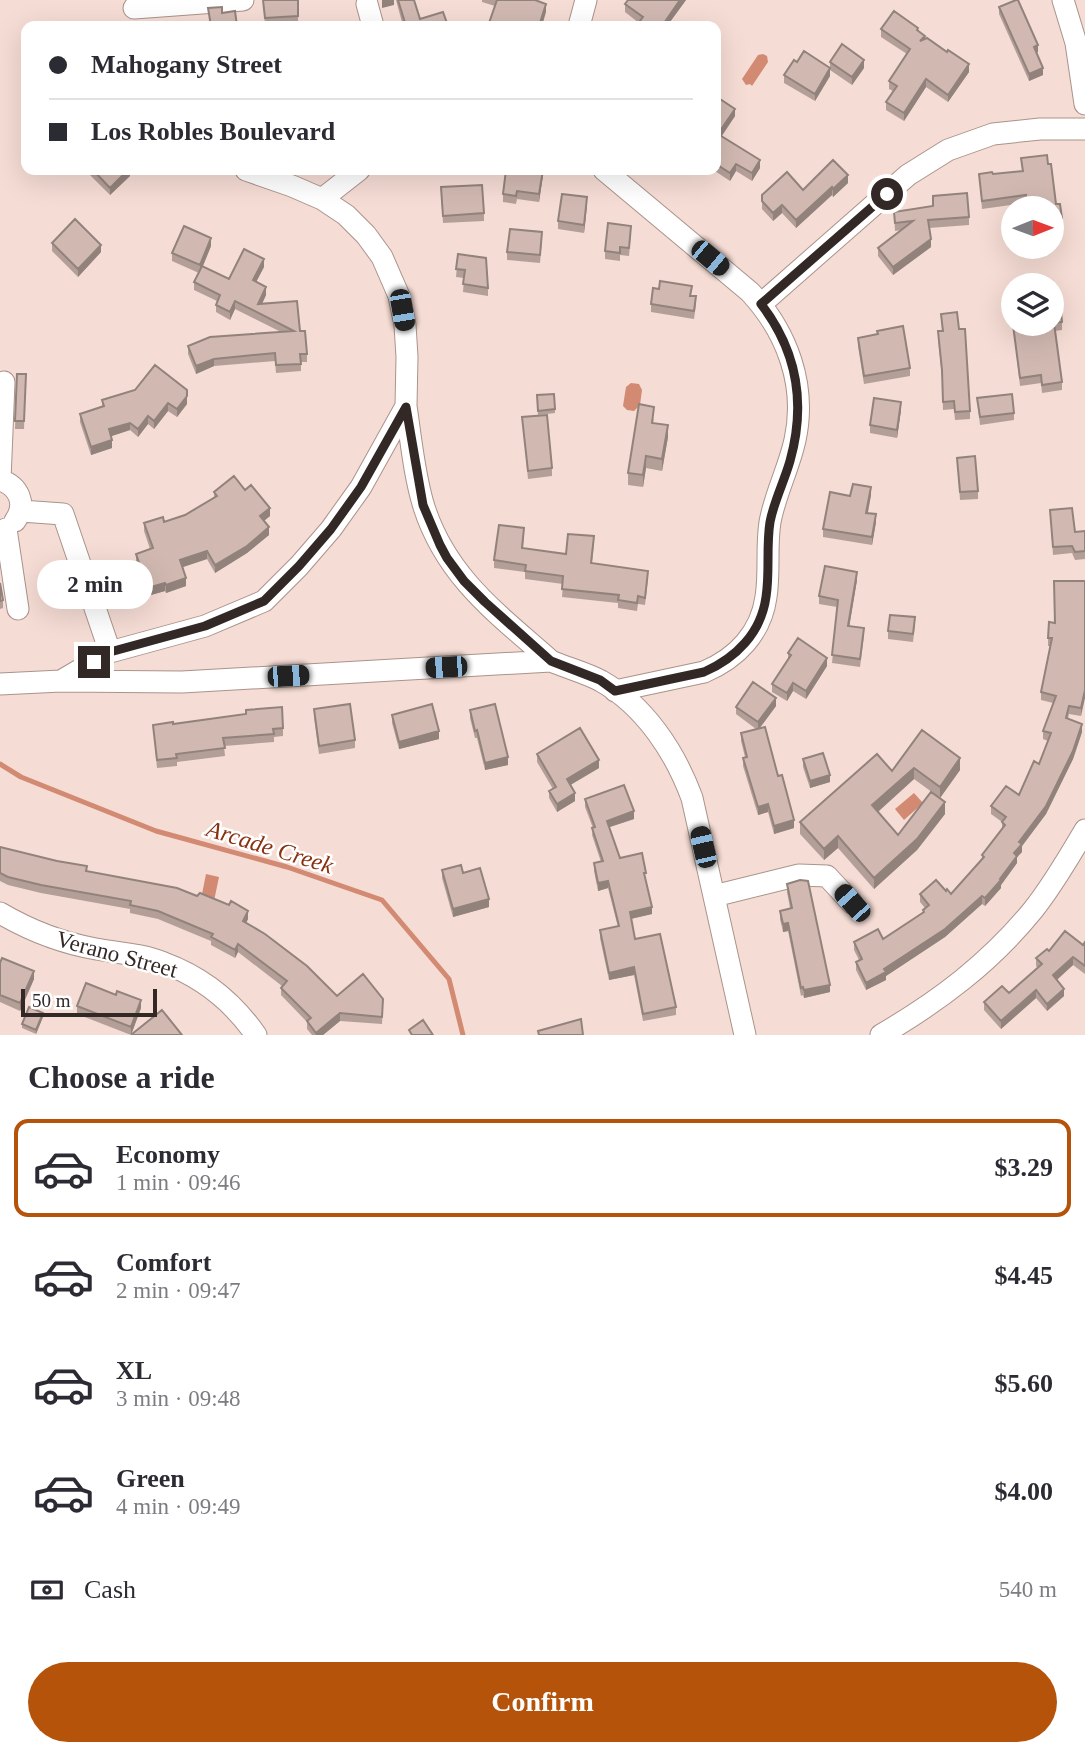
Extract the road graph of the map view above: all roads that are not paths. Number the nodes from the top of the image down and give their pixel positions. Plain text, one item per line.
1 (243, 0) edge
2 (586, 0) edge
3 (1063, 0) edge
4 (367, 4) dead end
5 (134, 11) edge
6 (372, 21) edge
7 (580, 21) edge
8 (1083, 76) edge
9 (1085, 104) edge
10 (1085, 129) edge
11 (259, 175) edge
12 (353, 175) edge
13 (610, 175) edge
14 (322, 199) junction
15 (761, 304) junction
16 (4, 382) dead end
17 (406, 407) junction
18 (0, 480) edge
19 (21, 510) junction
20 (3, 529) edge
21 (18, 609) dead end
22 (110, 652) junction
23 (551, 661) junction
24 (61, 681) junction
25 (0, 684) edge
26 (615, 691) junction
27 (1085, 830) edge
28 (714, 895) junction
29 (852, 903) dead end
30 (0, 913) edge
31 (256, 1035) edge
32 (745, 1035) edge
33 (881, 1035) edge

1 - 5 street
2 - 7 street
3 - 8 street
4 - 6 street
8 - 9 street
10 - 15 street
11 - 14 street
12 - 14 street
13 - 15 street
14 - 17 street
15 - 26 street
16 - 18 street
17 - 22 street
17 - 23 street
18 - 19 street
19 - 20 street
19 - 22 street
20 - 21 street
22 - 24 street
23 - 24 street
23 - 26 street
24 - 25 street
26 - 28 street
27 - 33 street
28 - 29 street
28 - 32 street
30 - 31 street, Verano Street

